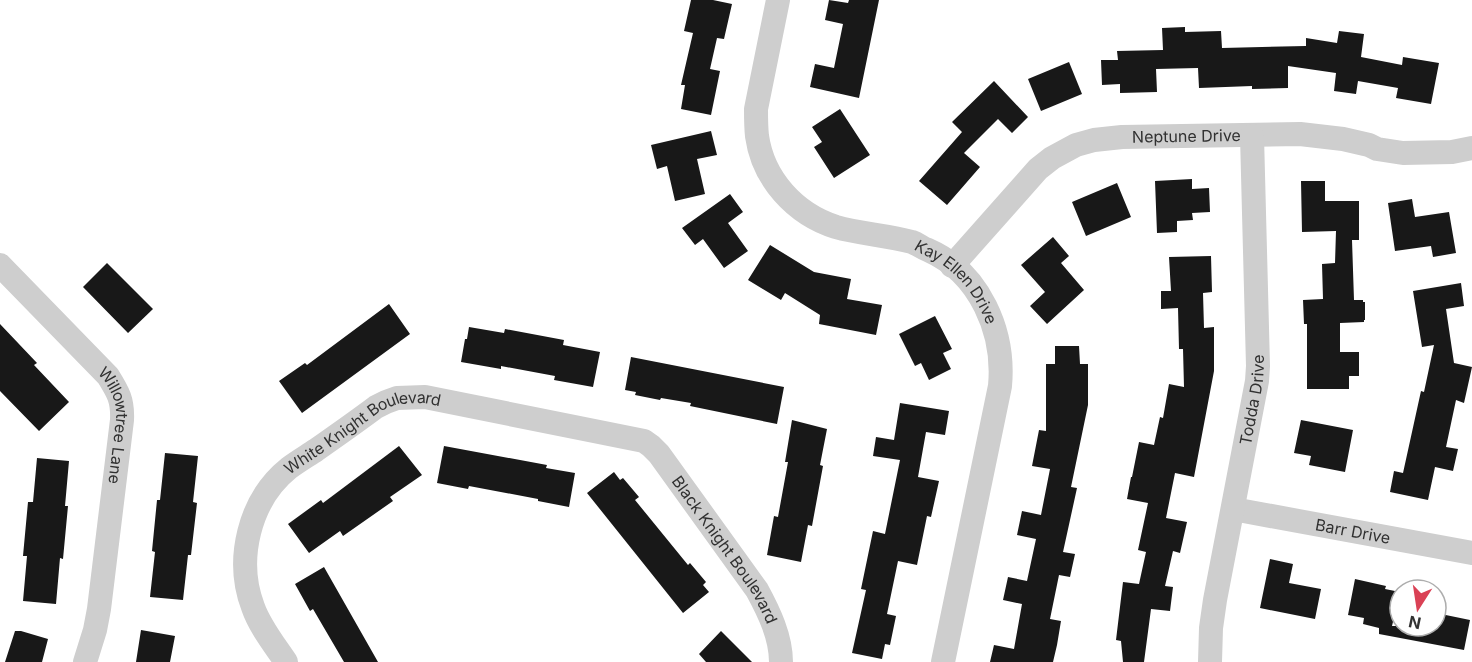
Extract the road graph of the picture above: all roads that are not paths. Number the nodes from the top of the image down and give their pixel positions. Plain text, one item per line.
1 (778, 0) edge
2 (1252, 136) junction
3 (1472, 148) edge
4 (0, 265) edge
5 (952, 266) junction
6 (649, 444) joint
7 (1233, 509) junction
8 (1472, 553) edge
9 (85, 662) edge
10 (286, 662) edge
11 (781, 662) edge
12 (943, 662) edge
13 (1210, 662) edge

1 - 5 street, Kay Ellen Drive
2 - 3 street, Neptune Drive
2 - 5 street, Neptune Drive
2 - 7 street, Todda Drive
4 - 9 street, Willowtree Lane
5 - 12 street, Kay Ellen Drive
6 - 10 street, White Knight Boulevard
6 - 11 street, Black Knight Boulevard
7 - 8 street, Barr Drive
7 - 13 street, Todda Drive

